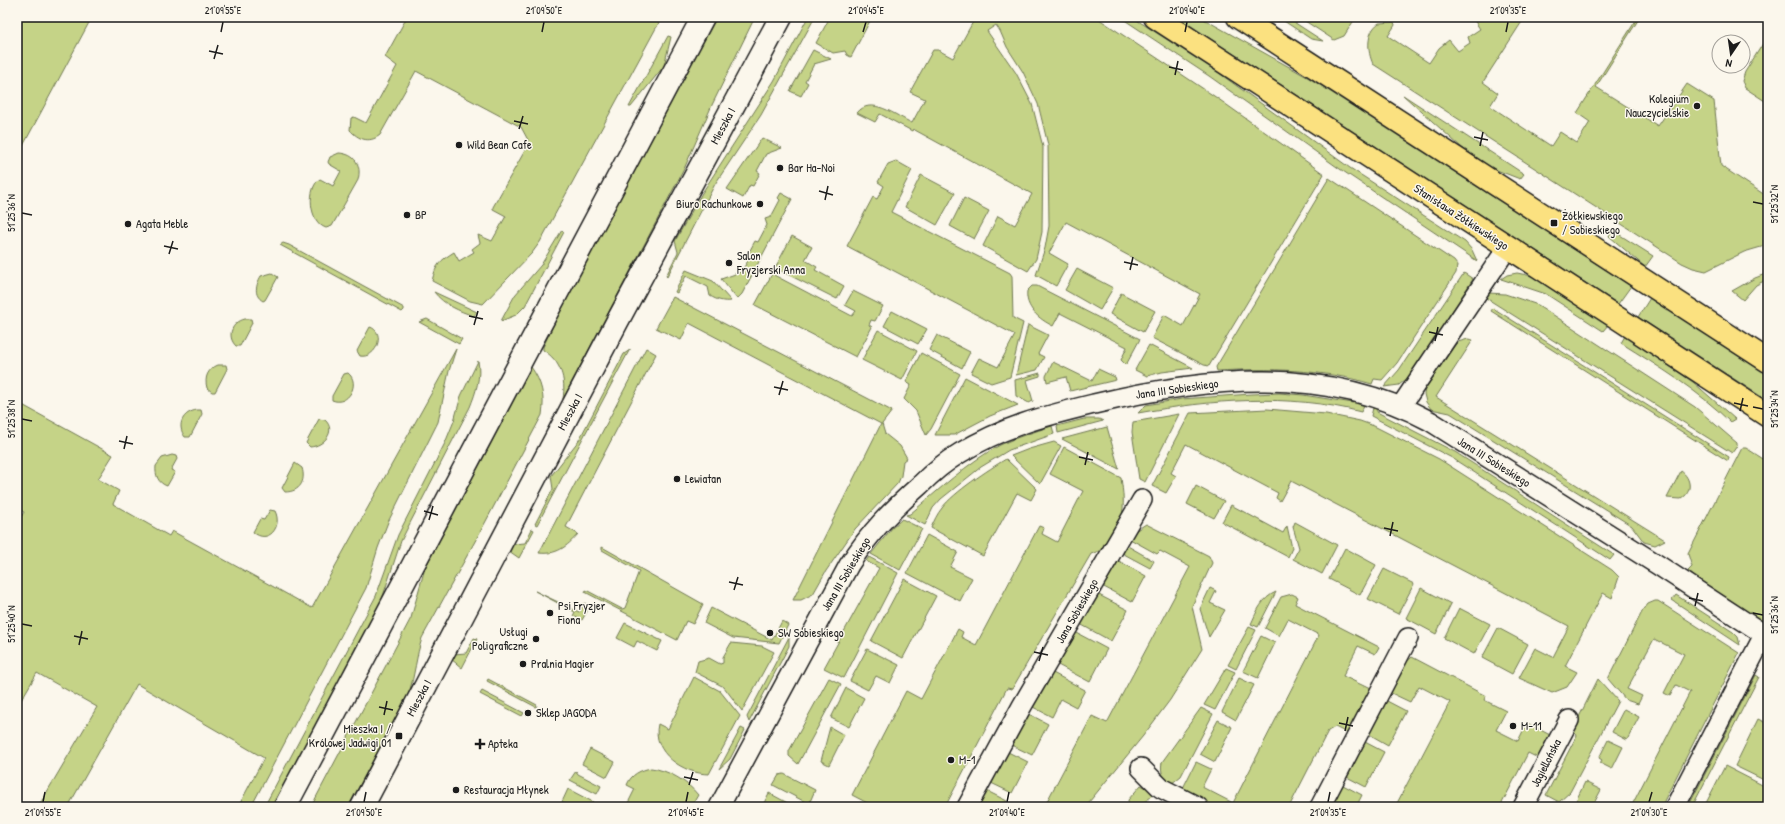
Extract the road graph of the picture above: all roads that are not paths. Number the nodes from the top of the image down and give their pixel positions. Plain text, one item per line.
1 (703, 17) edge
2 (781, 17) edge
3 (1155, 17) edge
4 (1238, 17) edge
5 (1508, 247) junction
6 (1768, 360) edge
7 (1401, 406) junction
8 (1768, 416) edge
9 (1142, 500) dead end
10 (1766, 636) edge
11 (1408, 638) dead end
12 (1568, 720) dead end
13 (1141, 768) dead end
14 (285, 807) edge
15 (362, 807) edge
16 (719, 807) edge
17 (966, 807) edge
18 (1198, 807) edge
19 (1320, 807) edge
20 (1523, 807) edge
21 (1675, 807) edge

1 - 14 street
2 - 15 street, Mieszka I
3 - 5 main road, Stanisława Żółkiewskiego
4 - 6 main road
5 - 7 street
5 - 8 main road, Stanisława Żółkiewskiego
7 - 10 street, Jana III Sobieskiego
7 - 16 street, Jana III Sobieskiego
9 - 17 street, Jana Sobieskiego
10 - 21 street
11 - 19 street
12 - 20 street, Jagiellońska
13 - 18 street

